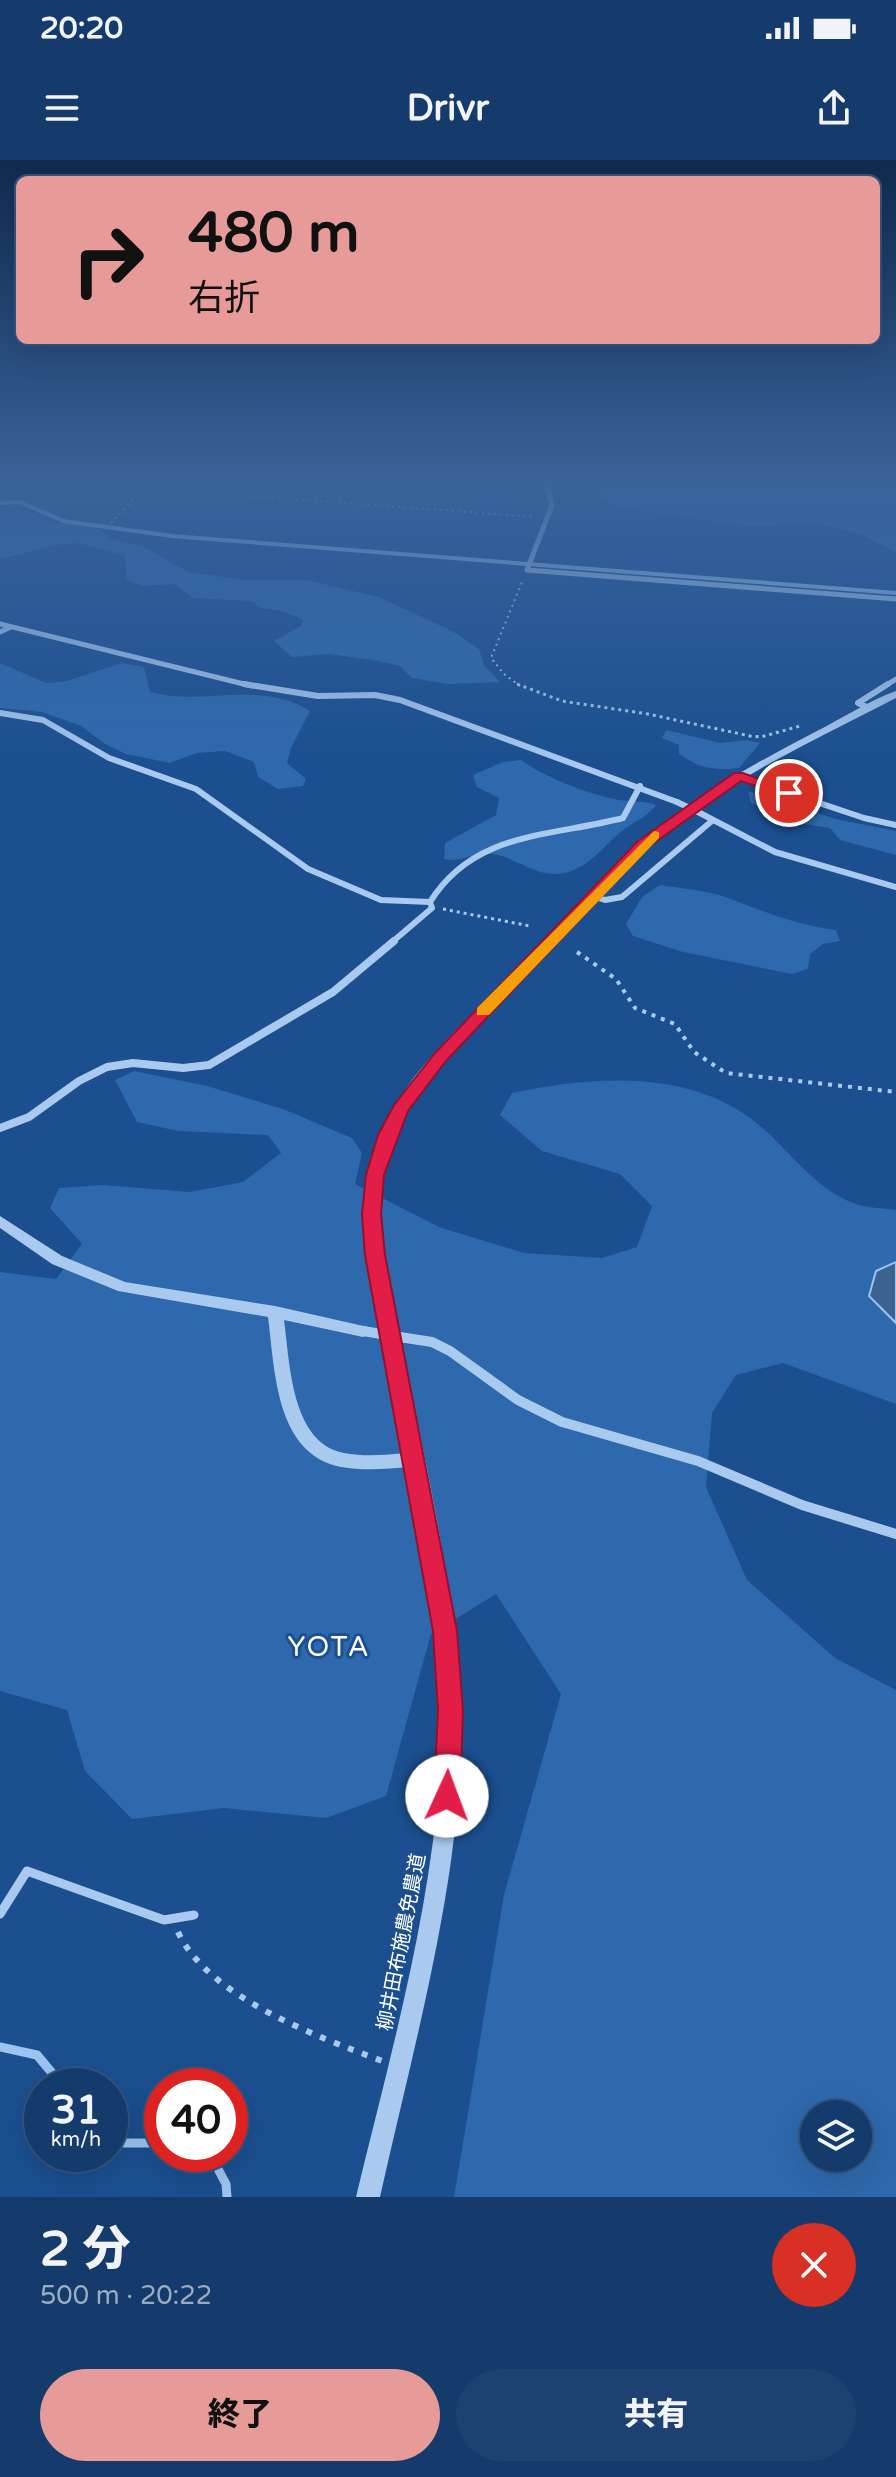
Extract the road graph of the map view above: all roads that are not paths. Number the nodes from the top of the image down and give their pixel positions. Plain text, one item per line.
1 (617, 577) edge
2 (896, 599) edge
3 (0, 624) edge
4 (11, 627) junction
5 (0, 632) edge
6 (896, 679) edge
7 (896, 694) edge
8 (869, 708) junction
9 (0, 713) edge
10 (739, 776) junction
11 (640, 786) junction
12 (713, 820) junction
13 (896, 825) edge
14 (896, 887) edge
15 (592, 896) junction
16 (431, 905) junction
17 (0, 1128) edge
18 (0, 1221) edge
19 (275, 1312) junction
20 (363, 1331) joint
21 (415, 1459) junction
22 (896, 1534) edge
23 (0, 1914) edge
24 (194, 1915) dead end
25 (368, 2197) edge

1 - 2 street
3 - 4 street
4 - 5 street
4 - 11 street
6 - 8 street
7 - 8 street, 柳井田布施農免農道
8 - 10 street, 柳井田布施農免農道
9 - 16 street
10 - 13 street
10 - 15 street, 柳井田布施農免農道
11 - 12 street, bridge
11 - 16 street
12 - 14 street
12 - 15 street
15 - 21 street, 柳井田布施農免農道
16 - 17 street
18 - 19 street
19 - 20 street
19 - 21 street
20 - 22 street, bridge
21 - 25 street, 柳井田布施農免農道
23 - 24 lane

